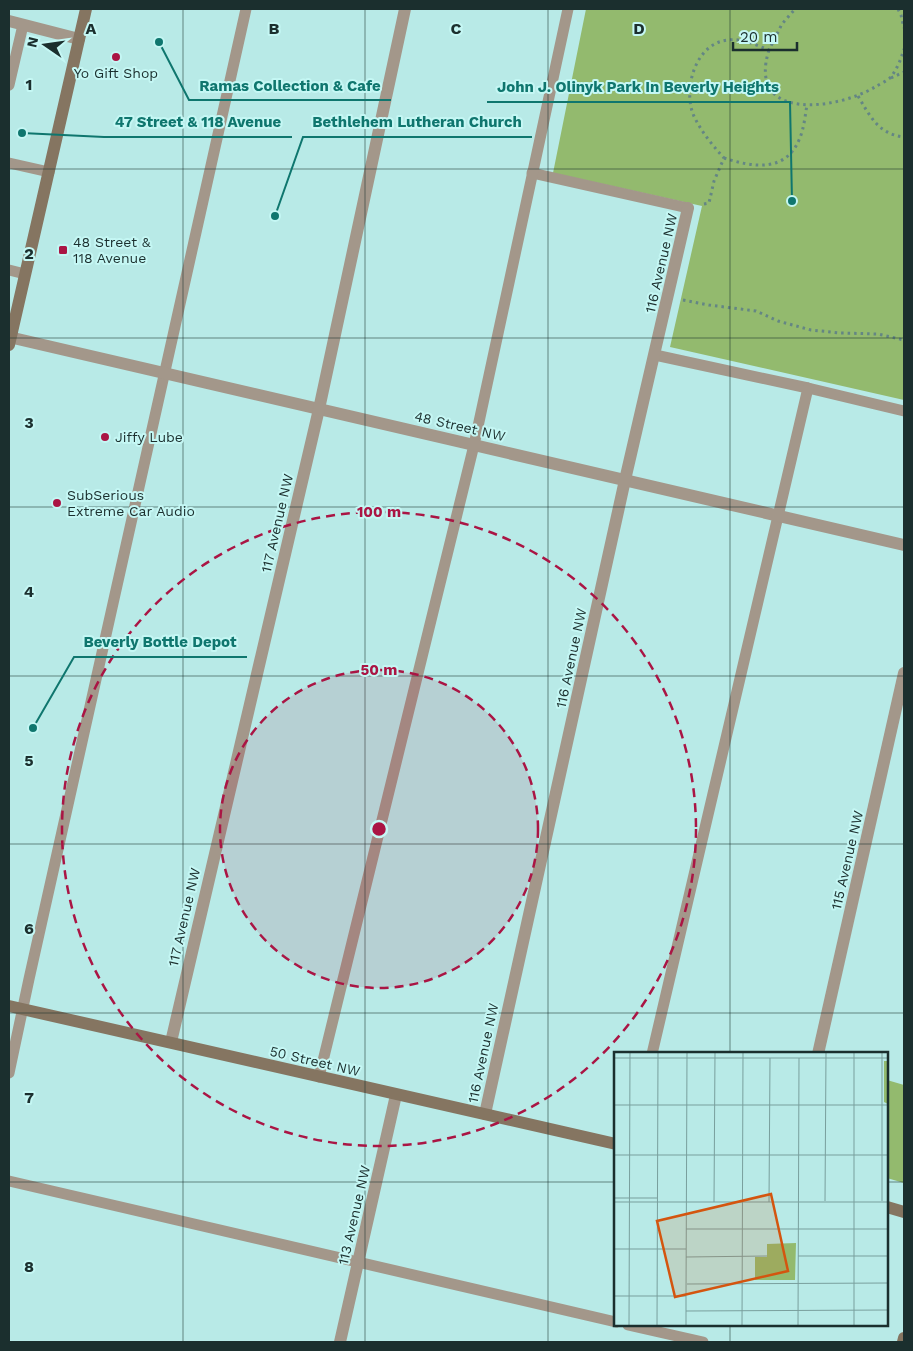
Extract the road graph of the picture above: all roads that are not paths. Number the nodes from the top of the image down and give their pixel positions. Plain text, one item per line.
1 (86, 9) edge
2 (246, 9) edge
3 (405, 9) edge
4 (568, 9) edge
5 (9, 21) edge
6 (23, 24) junction
7 (79, 39) junction
8 (9, 85) edge
9 (9, 163) edge
10 (49, 172) junction
11 (532, 173) junction
12 (688, 208) joint
13 (9, 270) edge
14 (26, 274) junction
15 (9, 340) edge
16 (655, 355) junction
17 (164, 373) junction
18 (808, 388) junction
19 (319, 409) junction
20 (904, 411) edge
21 (474, 445) junction
22 (625, 480) junction
23 (779, 516) junction
24 (904, 545) edge
25 (904, 674) edge
26 (9, 1006) edge
27 (23, 1009) junction
28 (171, 1042) junction
29 (652, 1052) edge
30 (818, 1052) edge
31 (9, 1073) edge
32 (319, 1077) junction
33 (396, 1095) junction
34 (485, 1114) junction
35 (614, 1144) edge
36 (9, 1181) edge
37 (888, 1207) edge
38 (904, 1212) edge
39 (359, 1262) junction
40 (614, 1322) edge
41 (632, 1326) edge
42 (904, 1338) edge
43 (340, 1342) edge
44 (703, 1342) edge
45 (903, 1342) edge

1 - 7 main road
2 - 17 lane
3 - 19 street, 117 Avenue NW
4 - 11 lane
5 - 6 street
6 - 7 street
6 - 8 lane
7 - 10 main road
9 - 10 lane
10 - 14 main road
11 - 12 lane
11 - 21 lane
12 - 16 street, 116 Avenue NW
13 - 14 lane
14 - 15 main road
15 - 17 street, 48 Street NW
16 - 18 lane
16 - 22 street, 116 Avenue NW
17 - 19 street, 48 Street NW
17 - 27 lane
18 - 20 lane
18 - 23 lane
19 - 21 street, 48 Street NW
19 - 28 street, 117 Avenue NW
21 - 22 street, 48 Street NW
21 - 32 lane
22 - 23 street, 48 Street NW
22 - 34 street, 116 Avenue NW
23 - 24 street, 48 Street NW
23 - 29 lane
25 - 30 street, 115 Avenue NW
26 - 27 main road, 50 Street NW
27 - 28 main road, 50 Street NW
27 - 31 lane
28 - 32 main road, 50 Street NW
32 - 33 main road, 50 Street NW
33 - 34 main road, 50 Street NW
33 - 39 street, 113 Avenue NW
34 - 35 main road, 50 Street NW
36 - 39 lane
37 - 38 main road
39 - 40 lane
39 - 43 street, 113 Avenue NW
41 - 44 lane
42 - 45 main road

